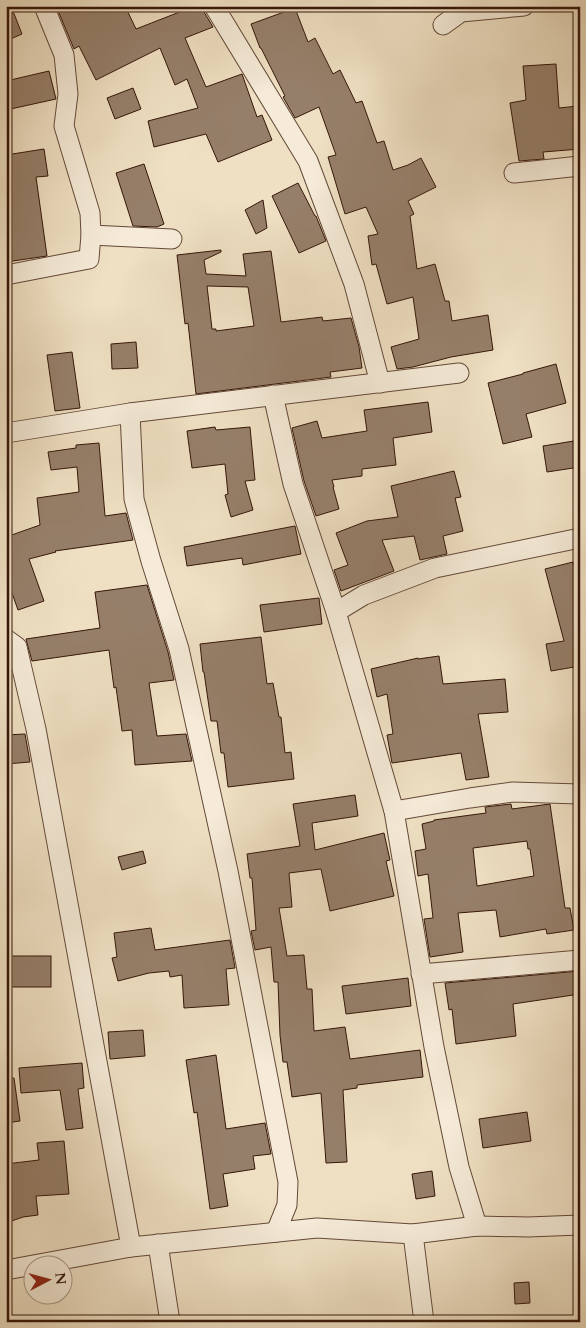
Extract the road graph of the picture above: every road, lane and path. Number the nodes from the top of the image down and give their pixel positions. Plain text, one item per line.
1 (44, 6) edge
2 (214, 6) edge
3 (524, 6) edge
4 (443, 25) dead end
5 (580, 166) edge
6 (514, 173) dead end
7 (91, 235) junction
8 (172, 239) dead end
9 (6, 275) edge
10 (460, 373) dead end
11 (380, 384) junction
12 (273, 395) junction
13 (130, 413) junction
14 (6, 433) edge
15 (580, 538) edge
16 (336, 612) junction
17 (6, 639) edge
18 (580, 794) edge
19 (394, 811) junction
20 (580, 960) edge
21 (422, 974) junction
22 (580, 1225) edge
23 (477, 1226) junction
24 (276, 1232) junction
25 (413, 1234) junction
26 (158, 1244) junction
27 (131, 1247) junction
28 (6, 1270) edge
29 (170, 1322) edge
30 (424, 1322) edge

1 - 7 street
2 - 11 street
3 - 4 street
5 - 6 street
7 - 8 street
7 - 9 street
10 - 11 street
11 - 12 street
12 - 13 street
12 - 16 street
13 - 14 street
13 - 24 street
15 - 16 street
16 - 19 street
17 - 27 street
18 - 19 street
19 - 21 street
20 - 21 street
21 - 23 street
22 - 23 street
23 - 25 street
24 - 25 street
24 - 26 street
25 - 30 street
26 - 27 street
26 - 29 street
27 - 28 street

